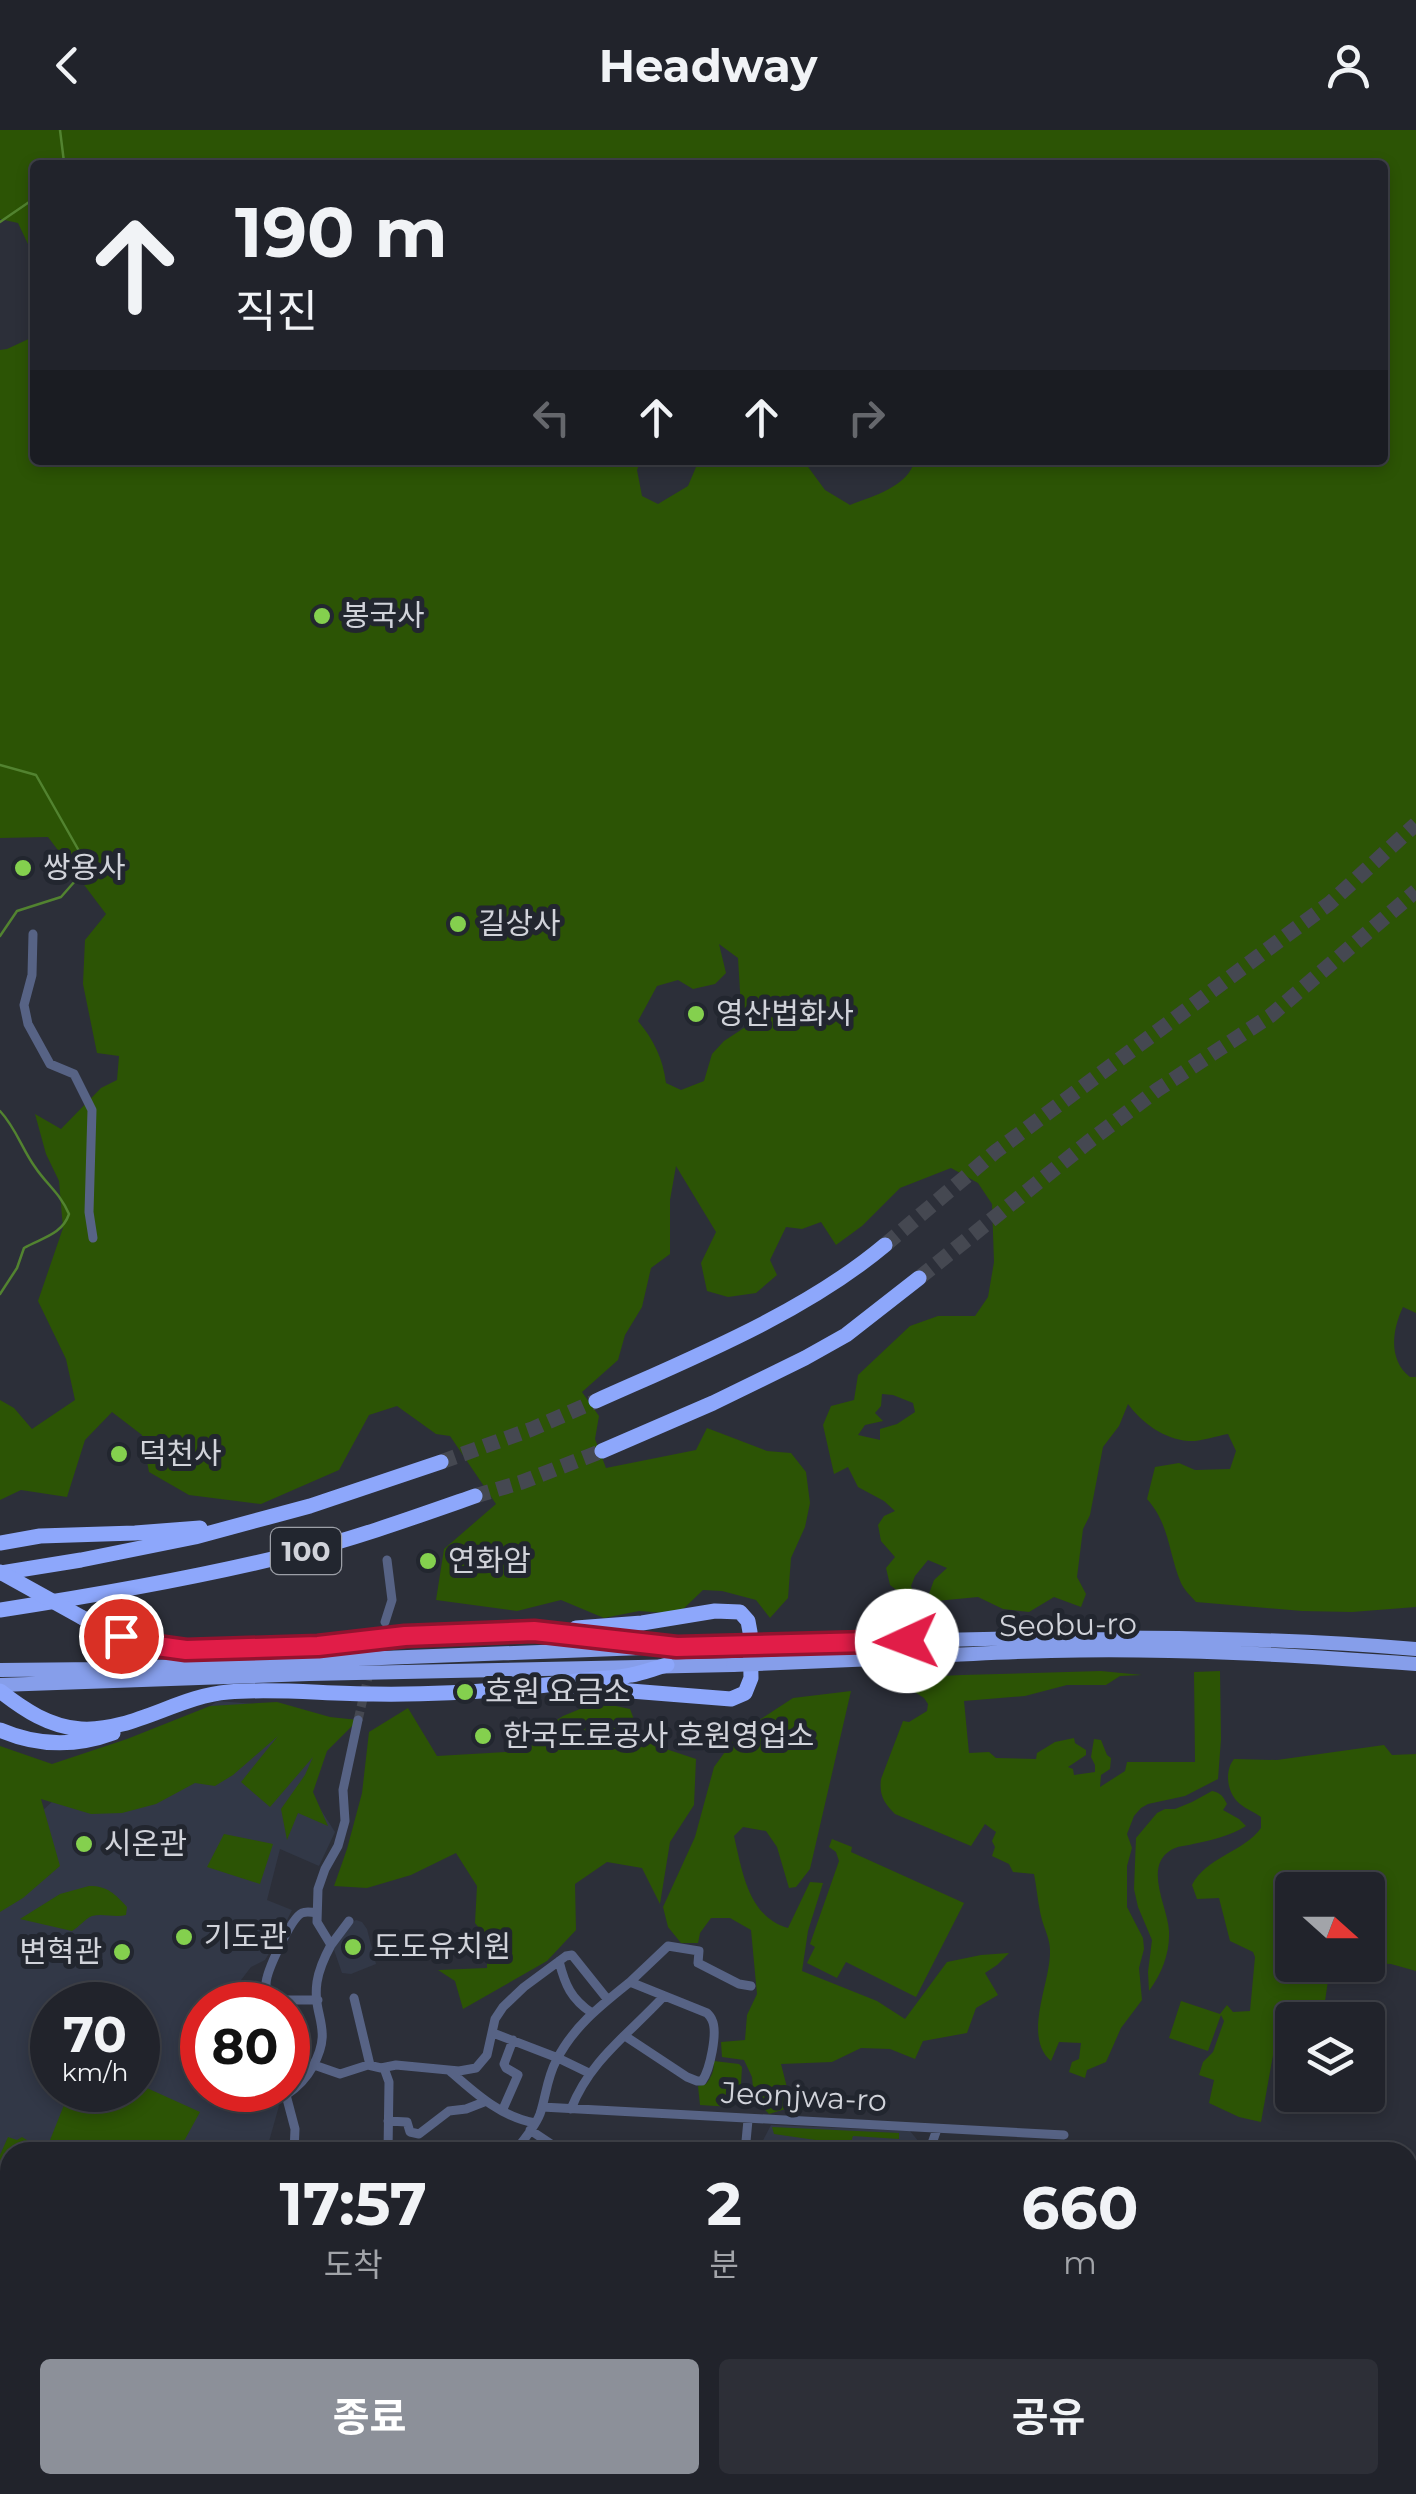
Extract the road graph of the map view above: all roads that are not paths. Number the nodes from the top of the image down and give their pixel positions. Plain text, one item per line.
1 (33, 934) dead end
2 (93, 1238) dead end
3 (884, 1245) tunnel mouth
4 (919, 1278) tunnel mouth
5 (596, 1401) tunnel mouth
6 (602, 1451) tunnel mouth
7 (441, 1462) tunnel mouth
8 (475, 1496) tunnel mouth
9 (239, 1525) junction
10 (0, 1543) edge
11 (387, 1560) dead end
12 (0, 1573) edge
13 (0, 1610) edge
14 (385, 1622) dead end
15 (534, 1631) junction
16 (677, 1647) junction
17 (1416, 1649) edge
18 (1416, 1664) edge
19 (667, 1665) junction
20 (0, 1670) edge
21 (522, 1689) junction
22 (4, 1692) edge
23 (171, 1706) junction
24 (358, 1720) tunnel mouth
25 (0, 1730) edge
26 (317, 1913) junction
27 (349, 1921) dead end
28 (331, 1945) junction
29 (559, 1961) junction
30 (266, 1982) edge
31 (630, 1982) junction
32 (752, 1986) dead end
33 (664, 1996) junction
34 (354, 1998) dead end
35 (310, 2000) edge
36 (318, 2000) junction
37 (608, 2000) junction
38 (592, 2013) junction
39 (493, 2033) junction
40 (624, 2036) junction
41 (513, 2040) junction
42 (558, 2058) junction
43 (314, 2065) junction
44 (370, 2066) junction
45 (384, 2068) junction
46 (450, 2070) junction
47 (310, 2071) edge
48 (589, 2073) junction
49 (484, 2102) junction
50 (542, 2107) junction
51 (503, 2109) junction
52 (571, 2109) junction
53 (291, 2112) edge
54 (748, 2120) junction
55 (388, 2121) junction
56 (533, 2126) junction
57 (937, 2129) junction
58 (1064, 2136) dead end
59 (294, 2142) edge
60 (393, 2142) edge
61 (525, 2142) edge
62 (551, 2142) edge
63 (747, 2142) edge
64 (932, 2142) edge

1 - 2 street
3 - 5 highway
4 - 6 highway
7 - 9 highway, 100
8 - 13 highway, 100
9 - 10 highway
9 - 12 highway, 100
11 - 14 street
12 - 15 highway, bridge
15 - 16 highway
15 - 21 highway
16 - 17 highway, Seobu-ro, bridge
16 - 20 highway, Seobu-ro
18 - 19 highway, Seobu-ro, bridge
19 - 21 highway
19 - 22 highway, Seobu-ro
21 - 23 highway
22 - 23 highway
23 - 25 highway
24 - 26 street
26 - 28 street
26 - 30 street
27 - 28 street
28 - 36 street
29 - 37 street
29 - 38 street
29 - 39 street
31 - 32 street
31 - 33 street
31 - 37 street
33 - 40 street
33 - 40 street
34 - 44 street
35 - 36 street
36 - 43 street
37 - 38 street
38 - 42 street
39 - 41 street
39 - 46 street
40 - 48 street
41 - 42 street
41 - 51 street
42 - 48 street
42 - 50 street
43 - 44 street
43 - 47 street
44 - 45 street
45 - 46 street
45 - 55 street
46 - 49 street
48 - 52 street
49 - 51 street
49 - 55 street
50 - 52 street, Jeonjwa-ro
50 - 56 street
51 - 56 street
52 - 54 street, Jeonjwa-ro
53 - 59 street
54 - 57 street, Jeonjwa-ro
54 - 63 street
55 - 60 street
56 - 61 street
56 - 62 street
57 - 58 street, Jeonjwa-ro
57 - 64 street

